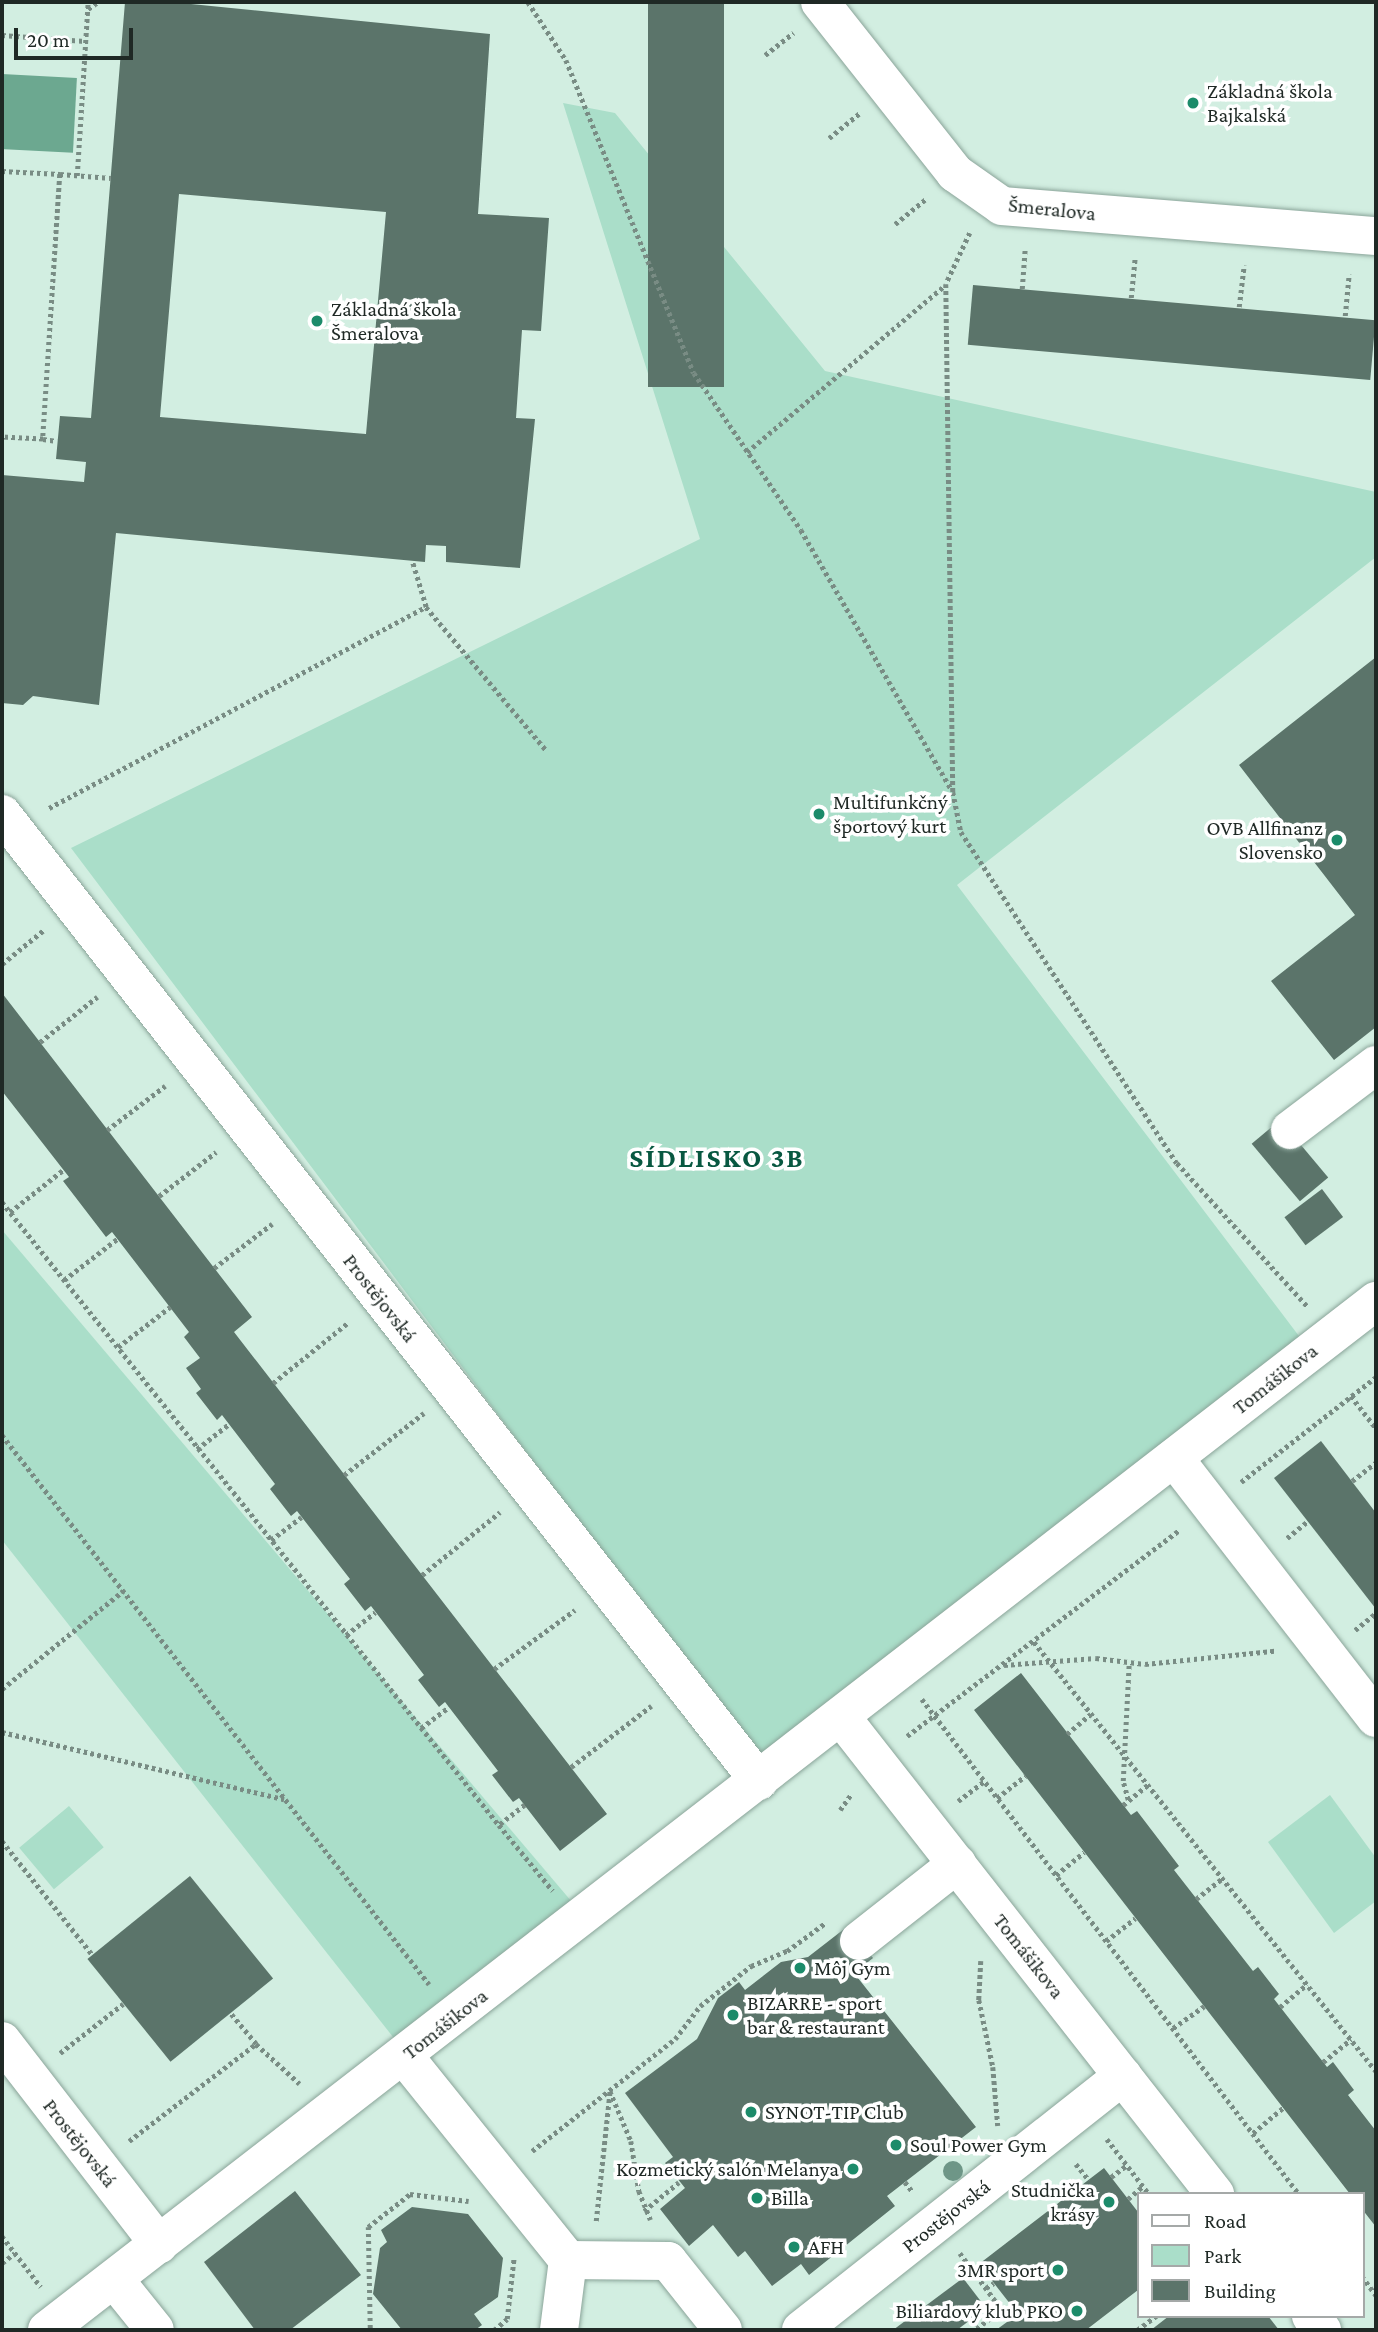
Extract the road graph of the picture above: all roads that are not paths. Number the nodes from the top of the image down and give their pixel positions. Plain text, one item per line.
1 (810, 15) edge
2 (1363, 249) edge
3 (7, 821) edge
4 (1376, 1065) edge
5 (1290, 1130) dead end
6 (1376, 1301) edge
7 (1174, 1458) junction
8 (842, 1718) junction
9 (1376, 1718) edge
10 (759, 1782) junction
11 (957, 1864) junction
12 (859, 1941) dead end
13 (2, 2041) edge
14 (404, 2056) junction
15 (1123, 2076) junction
16 (1213, 2192) edge
17 (159, 2244) junction
18 (568, 2260) junction
19 (114, 2279) junction
20 (47, 2313) edge
21 (155, 2330) edge
22 (559, 2330) edge
23 (723, 2330) edge
24 (801, 2330) edge

1 - 2 street, Šmeralova
3 - 10 street, Prostějovská
4 - 5 street
6 - 7 street, Tomášikova
7 - 8 street, Tomášikova
7 - 9 street
8 - 10 street, Tomášikova
8 - 11 street, Tomášikova
10 - 14 street, Tomášikova
11 - 12 street
11 - 15 street, Tomášikova
13 - 17 street, Prostějovská
14 - 17 street, Tomášikova
14 - 18 street
15 - 16 street, Tomášikova
15 - 24 street, Prostějovská
17 - 19 street, Tomášikova
18 - 22 street
18 - 23 street
19 - 20 street, Tomášikova
19 - 21 street

